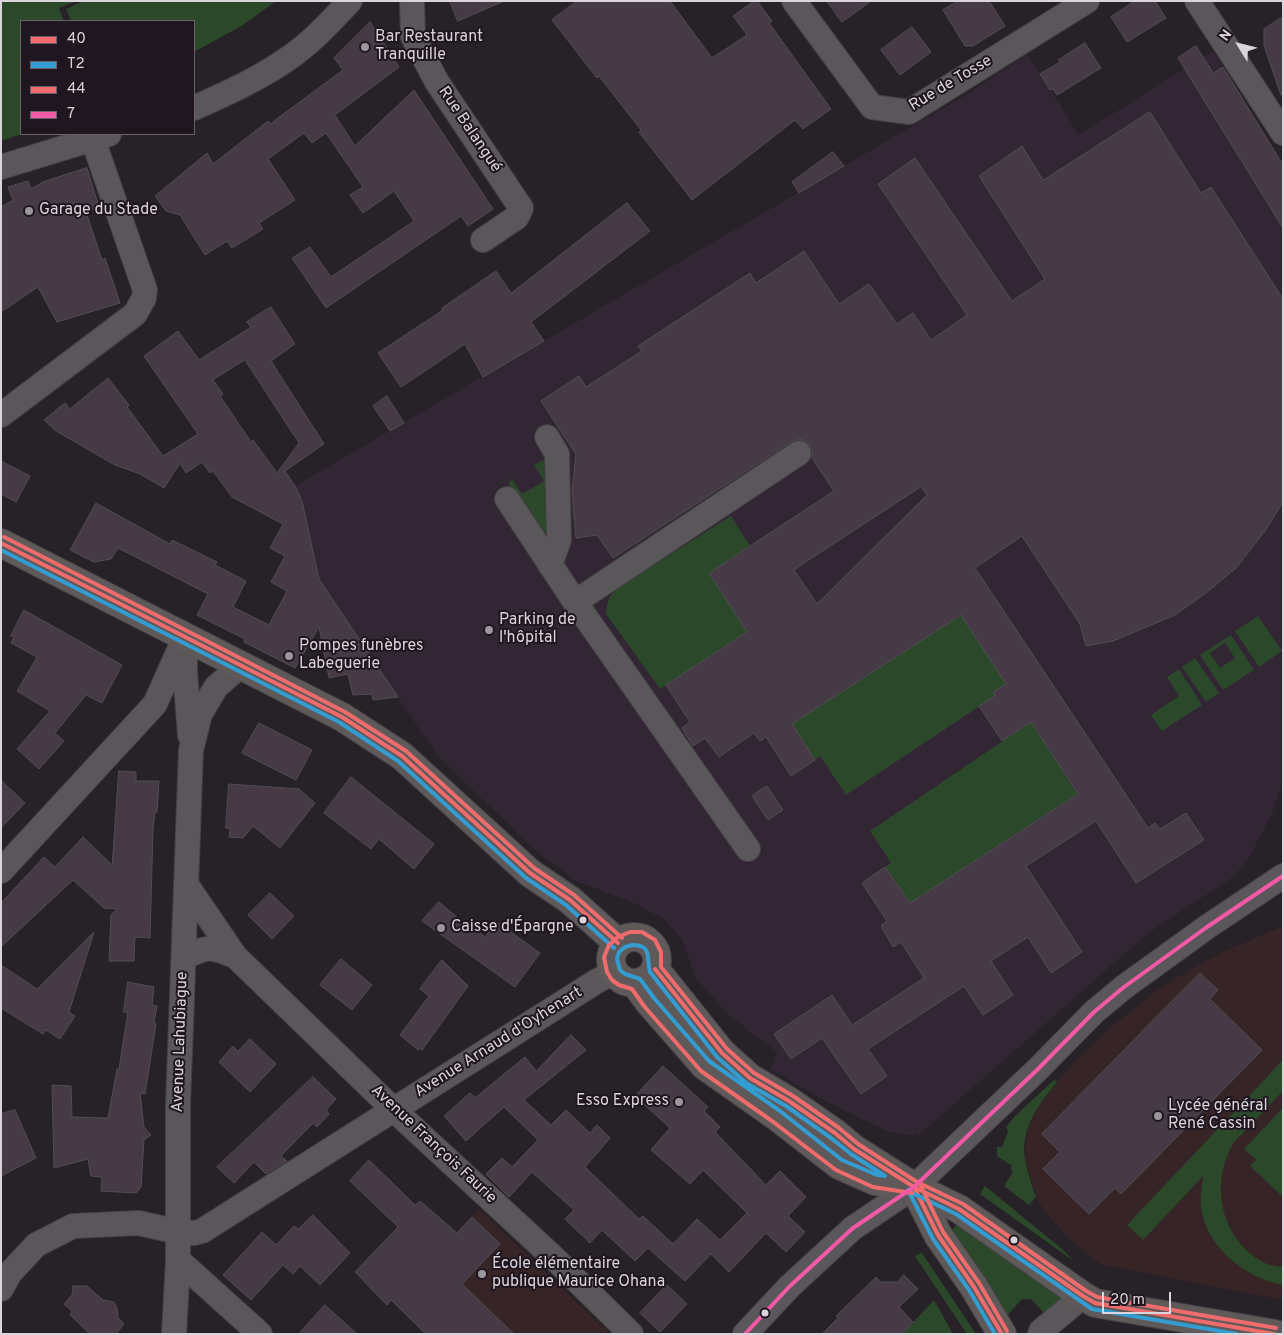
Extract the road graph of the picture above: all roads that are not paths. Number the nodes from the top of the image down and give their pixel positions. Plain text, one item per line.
1 (350, 1) edge
2 (412, 1) edge
3 (794, 1) edge
4 (1087, 1) edge
5 (1197, 1) edge
6 (195, 108) edge
7 (1283, 133) edge
8 (97, 135) edge
9 (1, 167) edge
10 (483, 240) dead end
11 (1, 415) edge
12 (547, 437) dead end
13 (799, 453) dead end
14 (507, 499) dead end
15 (1, 543) edge
16 (550, 565) junction
17 (575, 602) junction
18 (185, 637) junction
19 (240, 666) junction
20 (191, 750) junction
21 (748, 849) dead end
22 (3, 866) edge
23 (1283, 876) edge
24 (186, 884) junction
25 (618, 943) junction
26 (235, 956) junction
27 (184, 958) junction
28 (635, 975) junction
29 (394, 1110) junction
30 (914, 1187) junction
31 (178, 1232) junction
32 (178, 1260) junction
33 (1, 1289) edge
34 (1083, 1296) junction
35 (174, 1334) edge
36 (260, 1334) edge
37 (631, 1334) edge
38 (745, 1334) edge
39 (1002, 1334) edge
40 (1040, 1334) edge
41 (1275, 1334) edge

1 - 6 street
2 - 10 street, Rue Balangué
3 - 4 street, Rue de Tosse
5 - 7 street
8 - 9 street
8 - 11 street
12 - 16 street
13 - 17 street
14 - 16 street
15 - 18 main road
16 - 17 street
17 - 21 street
18 - 19 main road
18 - 20 street, Avenue Lahubiague
18 - 22 street
19 - 20 street, Avenue Lahubiague
19 - 25 main road
20 - 24 street, Avenue Lahubiague
23 - 30 street
24 - 26 street, Avenue François Faurie
24 - 27 street, Avenue Lahubiague
25 - 28 main road
25 - 28 main road
26 - 27 street, Avenue François Faurie
26 - 29 street, Avenue François Faurie
27 - 31 street, Avenue Lahubiague
28 - 29 street, Avenue Arnaud d'Oyhenart
28 - 30 main road
29 - 31 street, Avenue Arnaud d'Oyhenart
29 - 37 street, Avenue François Faurie
30 - 34 main road
30 - 38 street
30 - 39 main road
31 - 32 street, Avenue Lahubiague
31 - 33 street, Avenue Arnaud d'Oyhenart
32 - 35 street, Avenue Lahubiague
32 - 36 street
34 - 40 street
34 - 41 main road

